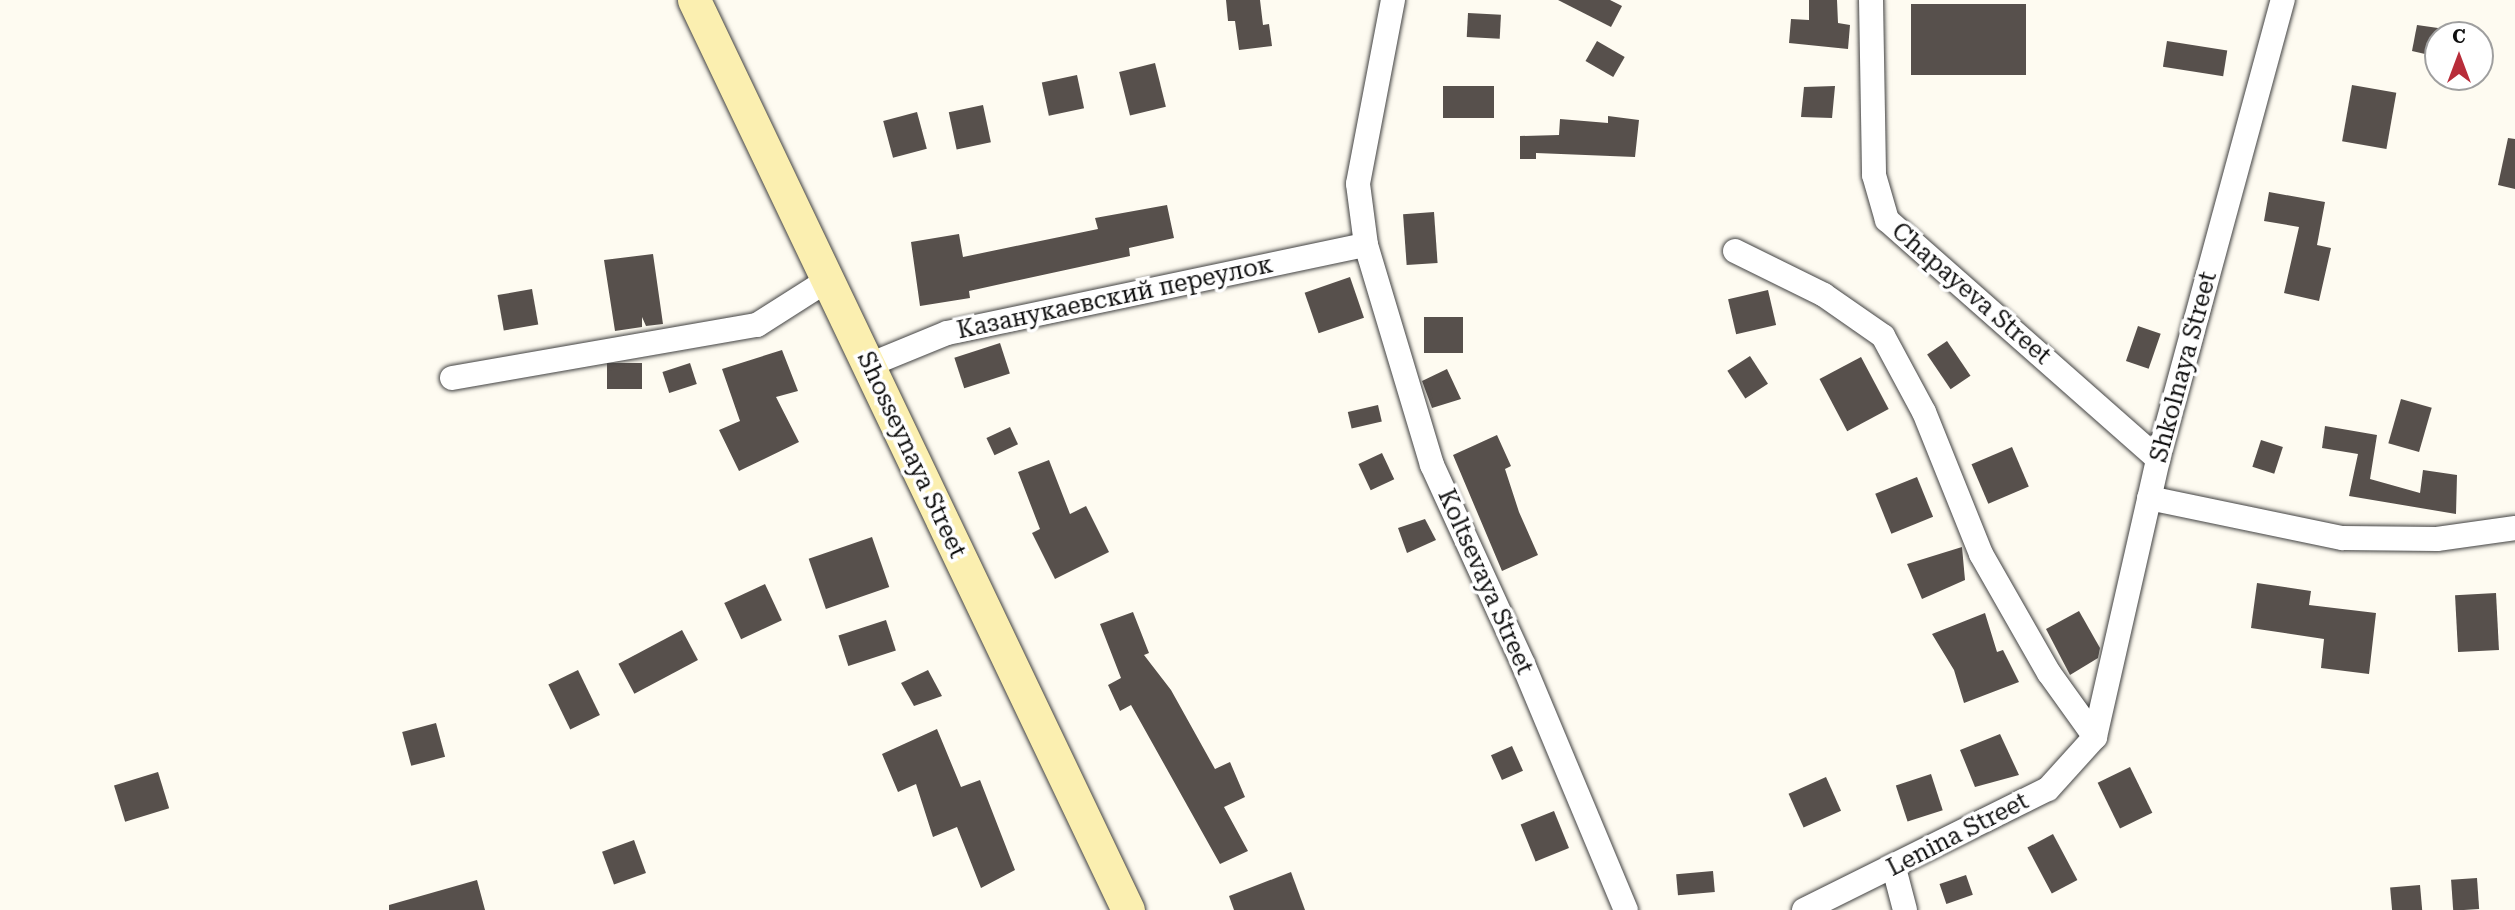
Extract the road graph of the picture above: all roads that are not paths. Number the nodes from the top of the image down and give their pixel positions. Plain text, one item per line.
1 (694, 0) edge
2 (1393, 0) edge
3 (1871, 0) edge
4 (2283, 0) edge
5 (1366, 245) junction
6 (1735, 251) dead end
7 (828, 280) junction
8 (869, 365) junction
9 (452, 378) dead end
10 (2158, 459) junction
11 (2149, 498) junction
12 (2515, 528) edge
13 (2095, 737) junction
14 (1894, 868) junction
15 (1128, 910) edge
16 (1626, 910) edge
17 (1804, 910) edge
18 (1905, 910) edge

1 - 7 street, Shosseynaya Street
2 - 5 street, Koltsevaya Street
3 - 10 street, Chapayeva Street
4 - 10 street, Shkolnaya Street
5 - 8 street, Казанукаевский переулок
5 - 16 street, Koltsevaya Street
6 - 13 street
7 - 8 street, Shosseynaya Street
7 - 9 street
8 - 15 street, Shosseynaya Street
10 - 11 street, Shkolnaya Street
11 - 12 street
11 - 13 street, Shkolnaya Street
13 - 14 street, Lenina Street
14 - 17 street, Lenina Street
14 - 18 street

